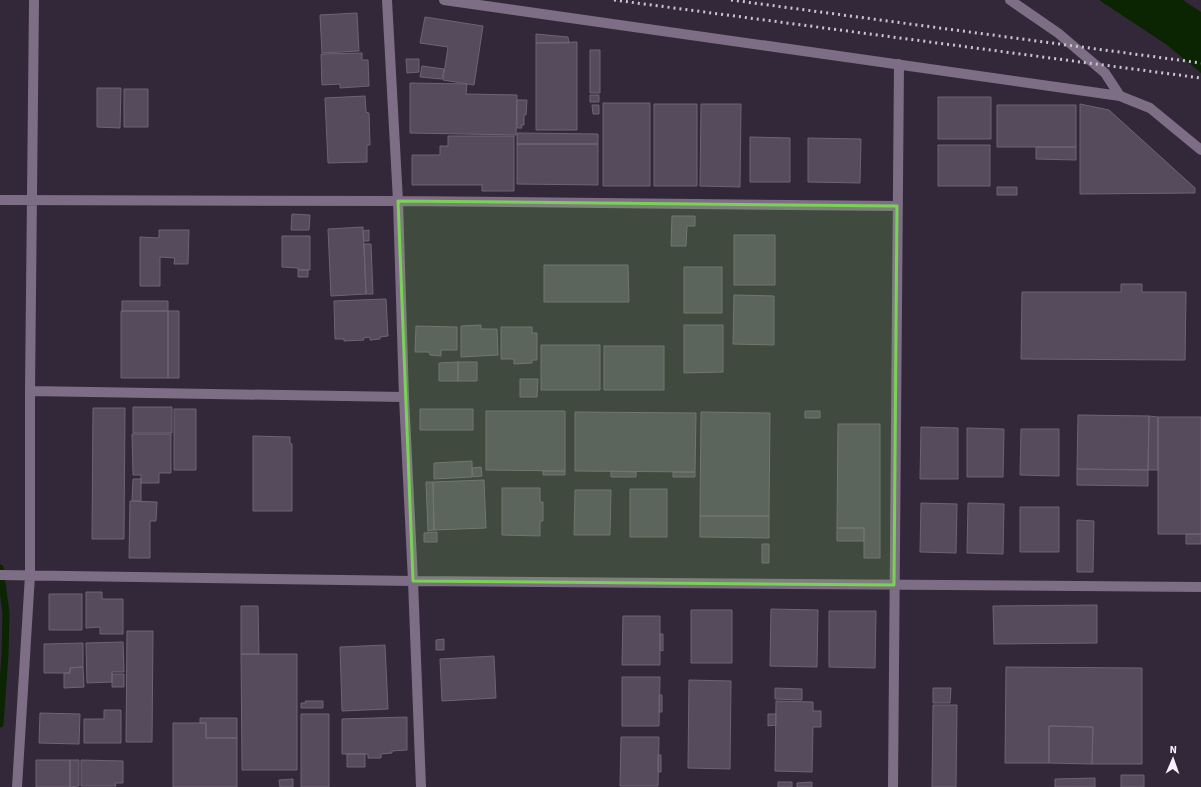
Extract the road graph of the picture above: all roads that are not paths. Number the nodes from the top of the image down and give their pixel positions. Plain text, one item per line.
1 (34, 0) edge
2 (387, 0) edge
3 (444, 0) edge
4 (1010, 0) edge
5 (899, 64) junction
6 (1120, 96) junction
7 (1201, 150) edge
8 (0, 200) edge
9 (33, 200) junction
10 (398, 201) junction
11 (897, 206) junction
12 (30, 391) junction
13 (404, 397) junction
14 (0, 575) edge
15 (30, 575) junction
16 (413, 581) junction
17 (894, 585) junction
18 (1201, 587) edge
19 (17, 787) edge
20 (421, 787) edge
21 (893, 787) edge

1 - 9 street
2 - 10 street
3 - 5 street
4 - 6 street
5 - 6 street
5 - 11 street
6 - 7 street
8 - 9 street
9 - 10 street
9 - 12 street
10 - 11 street
10 - 13 street
11 - 17 street
12 - 13 street
12 - 15 street
13 - 16 street
14 - 15 street
15 - 16 street
15 - 19 street
16 - 17 street
16 - 20 street
17 - 18 street
17 - 21 street

